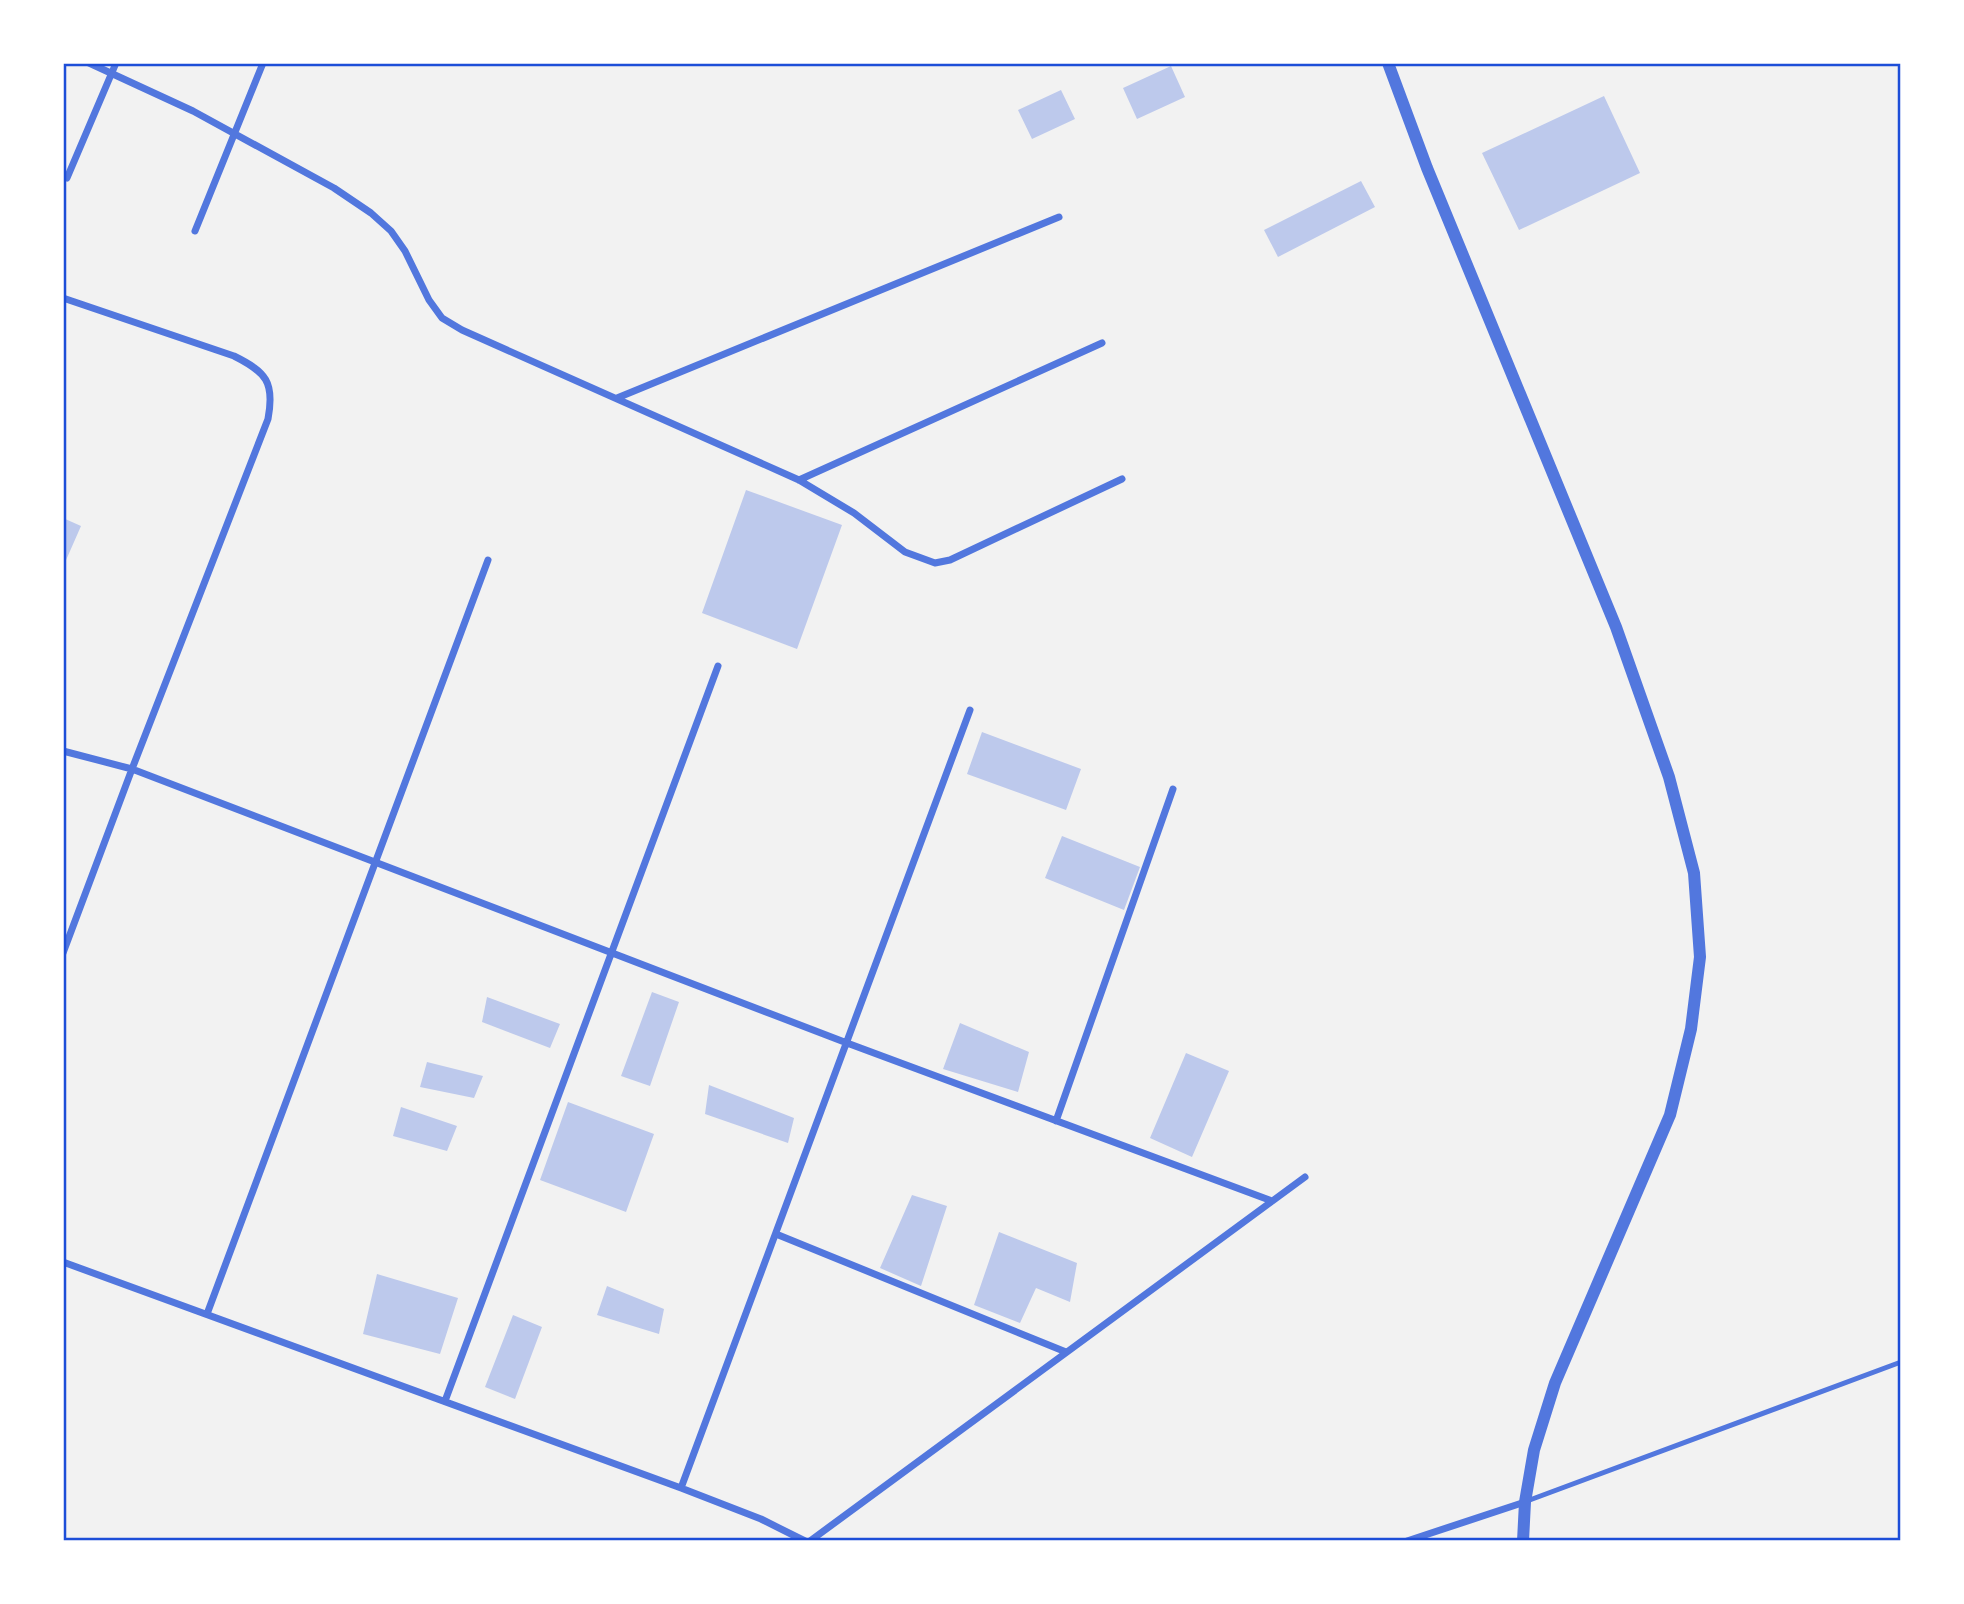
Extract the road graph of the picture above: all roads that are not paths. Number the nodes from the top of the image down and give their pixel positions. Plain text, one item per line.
1 (89, 63) edge
2 (116, 63) edge
3 (263, 63) edge
4 (1388, 63) edge
5 (111, 73) junction
6 (234, 133) junction
7 (67, 178) dead end
8 (1059, 216) dead end
9 (195, 231) dead end
10 (63, 298) edge
11 (1102, 343) dead end
12 (617, 398) junction
13 (1122, 479) dead end
14 (799, 480) junction
15 (488, 560) dead end
16 (718, 666) dead end
17 (970, 710) dead end
18 (63, 751) edge
19 (132, 769) junction
20 (1173, 789) dead end
21 (374, 862) junction
22 (63, 953) edge
23 (611, 954) junction
24 (846, 1043) junction
25 (1056, 1121) junction
26 (1305, 1177) dead end
27 (1272, 1200) junction
28 (776, 1234) junction
29 (63, 1262) edge
30 (207, 1314) junction
31 (1066, 1352) junction
32 (1901, 1362) edge
33 (445, 1401) junction
34 (681, 1488) junction
35 (1525, 1502) junction
36 (807, 1541) edge
37 (1407, 1541) edge
38 (1523, 1541) edge

1 - 5 street
2 - 5 street
3 - 6 street
4 - 35 street
5 - 6 street
5 - 7 street
6 - 9 street
6 - 12 street
8 - 12 street
10 - 19 street
11 - 14 street
12 - 14 street
13 - 14 street
15 - 21 street
16 - 23 street
17 - 24 street
18 - 19 street
19 - 21 street
19 - 22 street
20 - 25 street
21 - 23 street
21 - 30 street
23 - 24 street
23 - 33 street
24 - 25 street
24 - 28 street
25 - 27 street
26 - 27 street
27 - 31 street
28 - 31 street
28 - 34 street
29 - 30 street
30 - 33 street
31 - 36 street
32 - 35 lane
33 - 34 street
34 - 36 street
35 - 37 street
35 - 38 street

